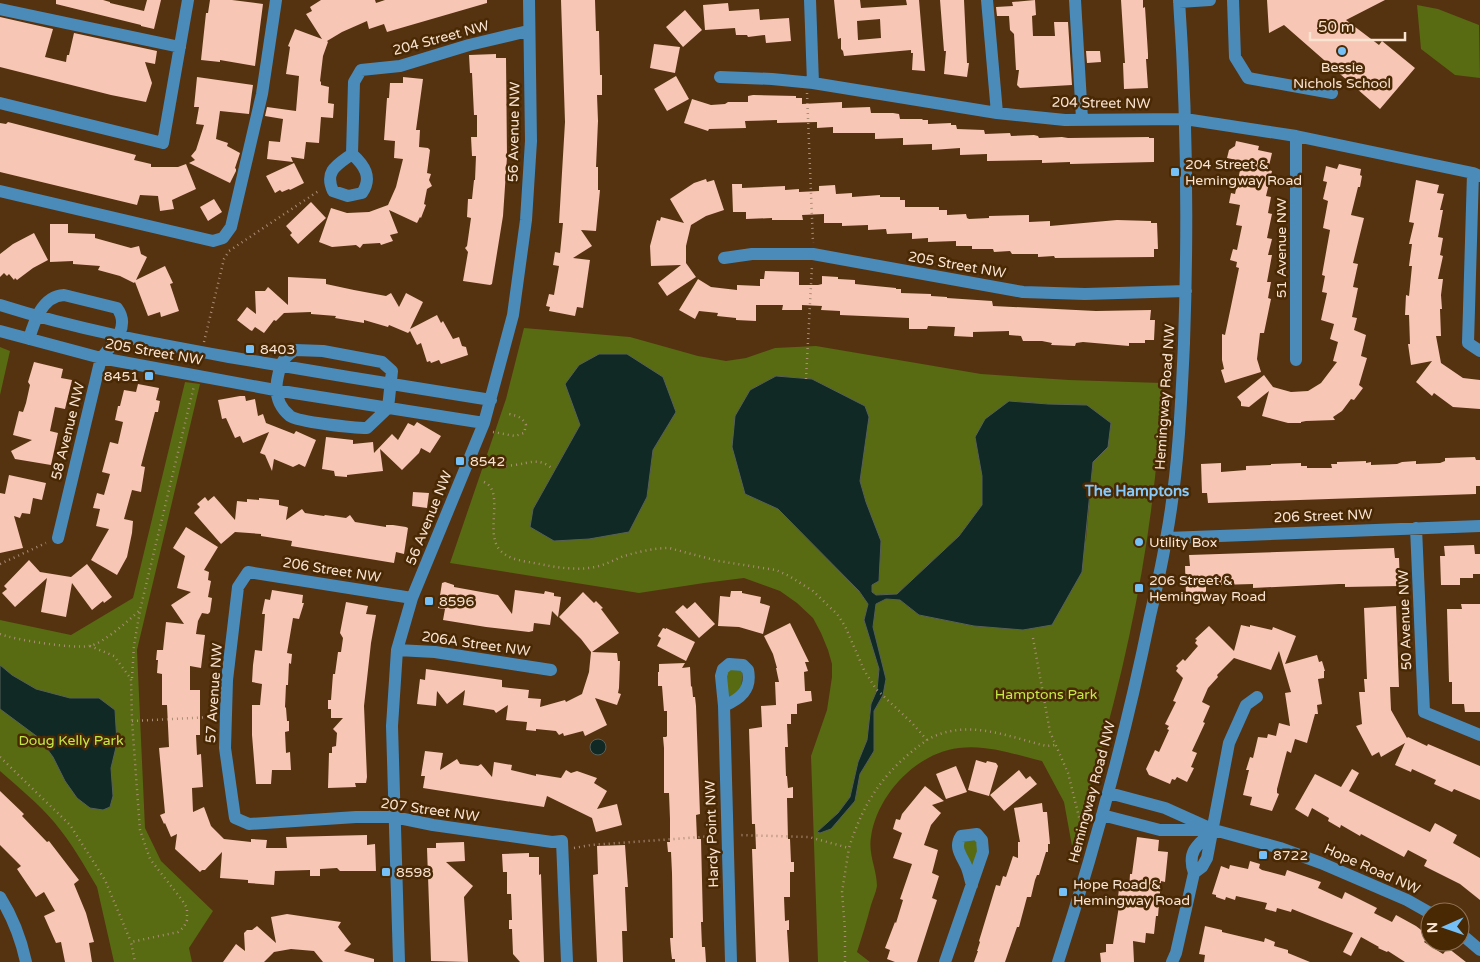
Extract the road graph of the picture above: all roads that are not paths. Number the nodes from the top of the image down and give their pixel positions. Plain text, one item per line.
1 (188, 0) edge
2 (276, 0) edge
3 (528, 0) edge
4 (810, 0) edge
5 (987, 0) edge
6 (1075, 0) edge
7 (1210, 0) edge
8 (1233, 0) edge
9 (1179, 1) edge
10 (0, 9) edge
11 (528, 31) junction
12 (180, 47) junction
13 (720, 77) dead end
14 (810, 83) junction
15 (1332, 93) dead end
16 (0, 103) edge
17 (996, 113) junction
18 (1082, 119) junction
19 (1185, 119) junction
20 (1296, 136) junction
21 (352, 154) junction
22 (1476, 175) edge
23 (0, 191) edge
24 (724, 258) dead end
25 (1186, 291) junction
26 (0, 305) edge
27 (35, 317) junction
28 (0, 331) edge
29 (119, 336) junction
30 (28, 339) junction
31 (1480, 351) edge
32 (101, 358) junction
33 (1296, 360) dead end
34 (279, 365) junction
35 (391, 384) junction
36 (275, 390) junction
37 (491, 400) junction
38 (388, 408) junction
39 (483, 427) junction
40 (1480, 526) edge
41 (1416, 528) junction
42 (58, 538) road end
43 (1167, 538) junction
44 (248, 572) joint
45 (412, 598) junction
46 (397, 650) junction
47 (551, 670) dead end
48 (1257, 696) dead end
49 (724, 706) dead end
50 (1480, 736) edge
51 (1108, 793) junction
52 (1102, 815) junction
53 (394, 817) junction
54 (235, 818) joint
55 (1214, 830) junction
56 (972, 885) dead end
57 (0, 896) edge
58 (1420, 907) edge
59 (1470, 942) edge
60 (1480, 950) edge
61 (26, 962) edge
62 (400, 962) edge
63 (568, 962) edge
64 (731, 962) edge
65 (945, 962) edge
66 (1058, 962) edge
67 (1172, 962) edge

1 - 12 street
2 - 23 street
3 - 11 street, 56 Avenue NW
4 - 14 street
5 - 17 street
6 - 18 street
7 - 9 street
8 - 15 street
9 - 19 street, Hemingway Road NW
10 - 12 street
11 - 21 street, 204 Street NW
11 - 37 street, 56 Avenue NW
12 - 16 street
13 - 14 street, 204 Street NW
14 - 17 street, 204 Street NW
17 - 18 street, 204 Street NW
18 - 19 street, 204 Street NW
19 - 20 street, 204 Street NW
19 - 25 street, Hemingway Road NW
20 - 22 street, 204 Street NW
20 - 33 street, 51 Avenue NW
21 - 21 street
22 - 31 street
24 - 25 street, 205 Street NW
25 - 43 street, Hemingway Road NW
26 - 27 street, 205 Street NW
27 - 29 street, 205 Street NW
27 - 29 street, 205 Street NW
27 - 30 street, 205 Street NW
28 - 30 street, 205 Street NW
29 - 32 street, 58 Avenue NW
29 - 34 street, 205 Street NW
30 - 32 street, 205 Street NW
32 - 36 street, 205 Street NW
32 - 42 street, 58 Avenue NW
34 - 35 street, 205 Street NW
34 - 35 street
34 - 36 street
35 - 37 street, 205 Street NW
35 - 38 street
36 - 38 street, 205 Street NW
36 - 38 street
37 - 39 street, 56 Avenue NW
38 - 39 street, 205 Street NW
39 - 45 street, 56 Avenue NW
40 - 41 street, 206 Street NW
41 - 43 street, 206 Street NW
41 - 50 street, 50 Avenue NW
43 - 51 street, Hemingway Road NW
44 - 45 street, 206 Street NW
44 - 54 street, 57 Avenue NW
45 - 46 street, 56 Avenue NW
46 - 47 street, 206A Street NW
46 - 53 street, 56 Avenue NW
48 - 55 street
49 - 64 street, Hardy Point NW
51 - 52 street, Hemingway Road NW
51 - 55 street, Hope Road NW
52 - 55 street, Hope Road NW
52 - 66 street, Hemingway Road NW
53 - 54 street, 207 Street NW
53 - 62 street, 56 Avenue NW
53 - 63 street, 207 Street NW
55 - 58 street, Hope Road NW
55 - 67 street
56 - 65 street
57 - 61 street
59 - 60 street

